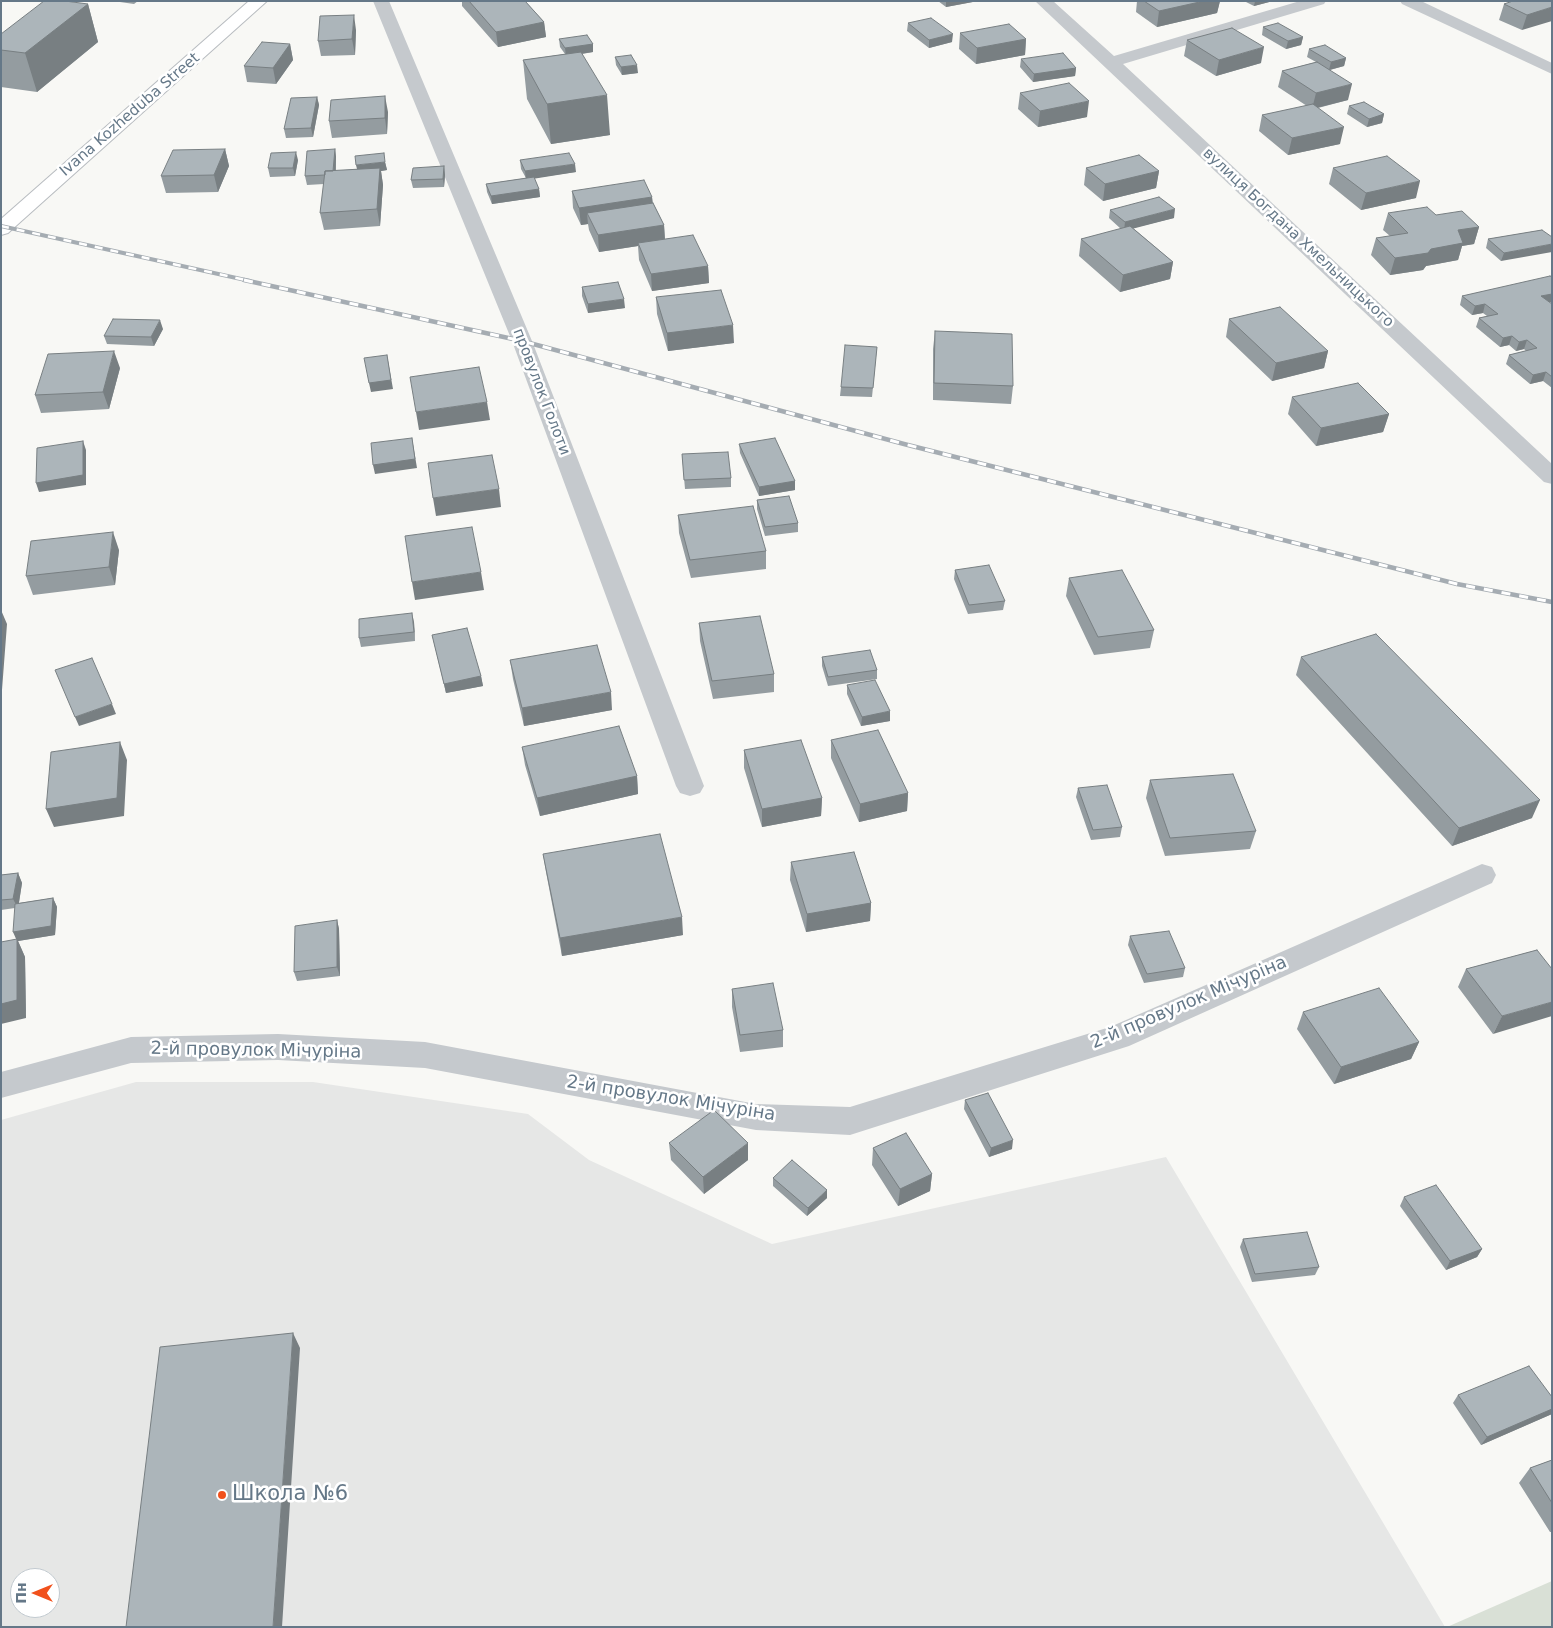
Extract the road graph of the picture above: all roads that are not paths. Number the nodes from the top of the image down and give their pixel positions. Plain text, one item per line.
1 (259, 1) edge
2 (381, 1) edge
3 (1043, 1) edge
4 (1318, 1) edge
5 (1408, 1) edge
6 (1111, 62) junction
7 (1552, 69) edge
8 (1, 229) edge
9 (1552, 477) edge
10 (690, 786) dead end
11 (1482, 875) dead end
12 (1, 1085) edge

1 - 8 main road, Ivana Kozheduba Street
2 - 10 street, провулок Голоти
3 - 6 street, вулиця Богдана Хмельницького
4 - 6 street
5 - 7 street
6 - 9 street, вулиця Богдана Хмельницького
11 - 12 street, 2-й провулок Мічуріна

